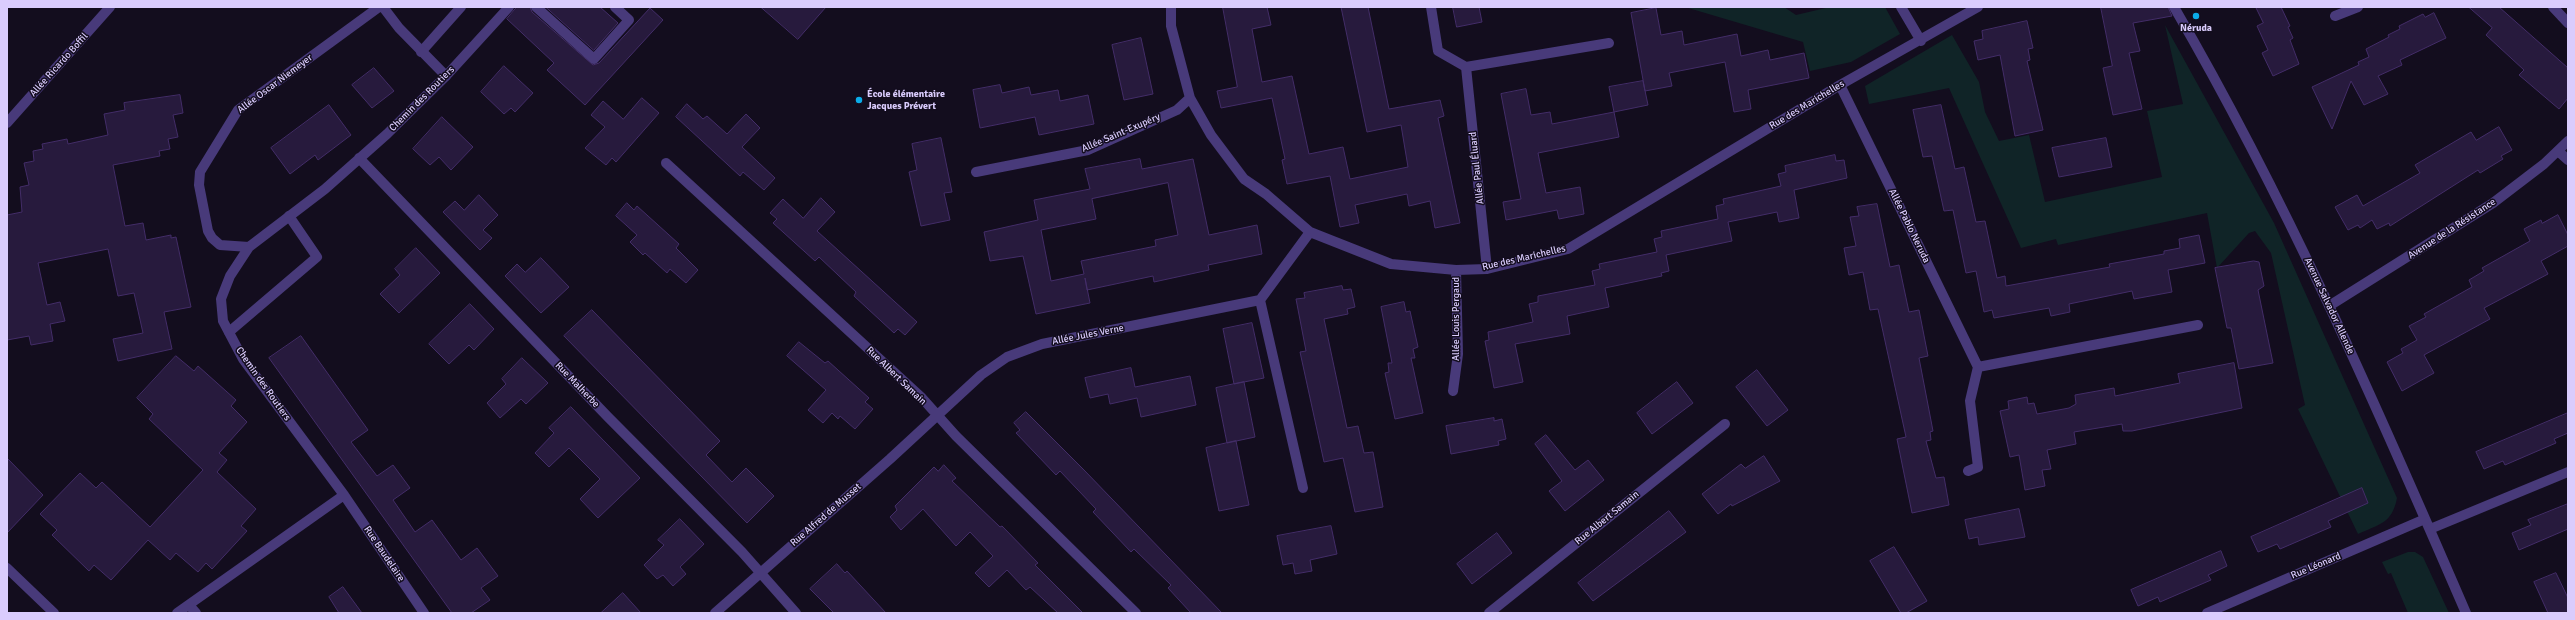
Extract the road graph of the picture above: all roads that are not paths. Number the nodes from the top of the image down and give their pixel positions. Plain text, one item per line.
1 (110, 7) edge
2 (379, 7) edge
3 (383, 7) edge
4 (461, 7) edge
5 (509, 7) edge
6 (536, 7) edge
7 (615, 7) edge
8 (1171, 7) edge
9 (1431, 7) edge
10 (1902, 7) edge
11 (1978, 7) edge
12 (2174, 7) edge
13 (2358, 7) edge
14 (2553, 7) edge
15 (2335, 16) dead end
16 (2568, 23) edge
17 (1921, 41) junction
18 (1609, 43) dead end
19 (421, 52) junction
20 (1466, 66) junction
21 (446, 76) junction
22 (1840, 85) junction
23 (1190, 98) junction
24 (7, 122) edge
25 (2568, 141) edge
26 (2558, 151) junction
27 (359, 158) junction
28 (2568, 160) edge
29 (666, 163) dead end
30 (976, 172) dead end
31 (289, 216) junction
32 (1310, 232) junction
33 (249, 247) junction
34 (1487, 268) junction
35 (1456, 270) junction
36 (1260, 300) junction
37 (2329, 306) junction
38 (2198, 325) dead end
39 (229, 332) junction
40 (1978, 367) junction
41 (1453, 391) dead end
42 (936, 416) junction
43 (1725, 424) dead end
44 (1968, 471) dead end
45 (2568, 472) edge
46 (1303, 488) dead end
47 (344, 495) junction
48 (2425, 519) junction
49 (2430, 529) junction
50 (7, 568) edge
51 (761, 572) junction
52 (189, 605) junction
53 (54, 613) edge
54 (177, 613) edge
55 (196, 613) edge
56 (424, 613) edge
57 (715, 613) edge
58 (796, 613) edge
59 (1136, 613) edge
60 (1489, 613) edge
61 (2207, 613) edge
62 (2466, 613) edge

1 - 24 street, Allée Ricardo Boffil
2 - 33 street, Allée Oscar Niemeyer
3 - 19 street
4 - 19 street
5 - 21 street, Chemin des Routiers
6 - 7 street
8 - 23 street, Rue des Marichelles
9 - 20 street
10 - 17 street
11 - 17 street, Rue des Marichelles
12 - 37 street, Avenue Salvador Allende
13 - 15 street
14 - 16 street
17 - 22 street, Rue des Marichelles
18 - 20 street
19 - 21 street
20 - 34 street, Allée Paul Éluard
21 - 27 street, Chemin des Routiers
22 - 34 street, Rue des Marichelles
22 - 40 street, Allée Pablo Neruda
23 - 30 street, Allée Saint-Exupéry
23 - 32 street, Rue des Marichelles
25 - 26 street, Avenue de la Résistance
26 - 28 street
26 - 37 street, Avenue de la Résistance
27 - 31 street, Chemin des Routiers
27 - 51 street, Rue Malherbe
29 - 42 street, Rue Albert Samain
31 - 33 street, Chemin des Routiers
31 - 39 street
32 - 35 street, Rue des Marichelles
32 - 36 street
33 - 39 street, Chemin des Routiers
34 - 35 street, Rue des Marichelles
35 - 41 street, Allée Louis Pergaud
36 - 42 street, Allée Jules Verne
36 - 46 street
37 - 48 street, Avenue Salvador Allende
38 - 40 street
39 - 47 street, Chemin des Routiers
40 - 44 street
42 - 51 street, Rue Alfred de Musset
42 - 59 street, Rue Albert Samain
43 - 60 street, Rue Albert Samain
45 - 49 street
47 - 52 street
47 - 56 street, Rue Baudelaire
48 - 49 street, Avenue Salvador Allende
48 - 61 street, Rue Léonard
49 - 62 street, Avenue Salvador Allende
50 - 53 street
51 - 57 street, Rue Alfred de Musset
51 - 58 street, Rue Malherbe
52 - 54 street
52 - 55 street

